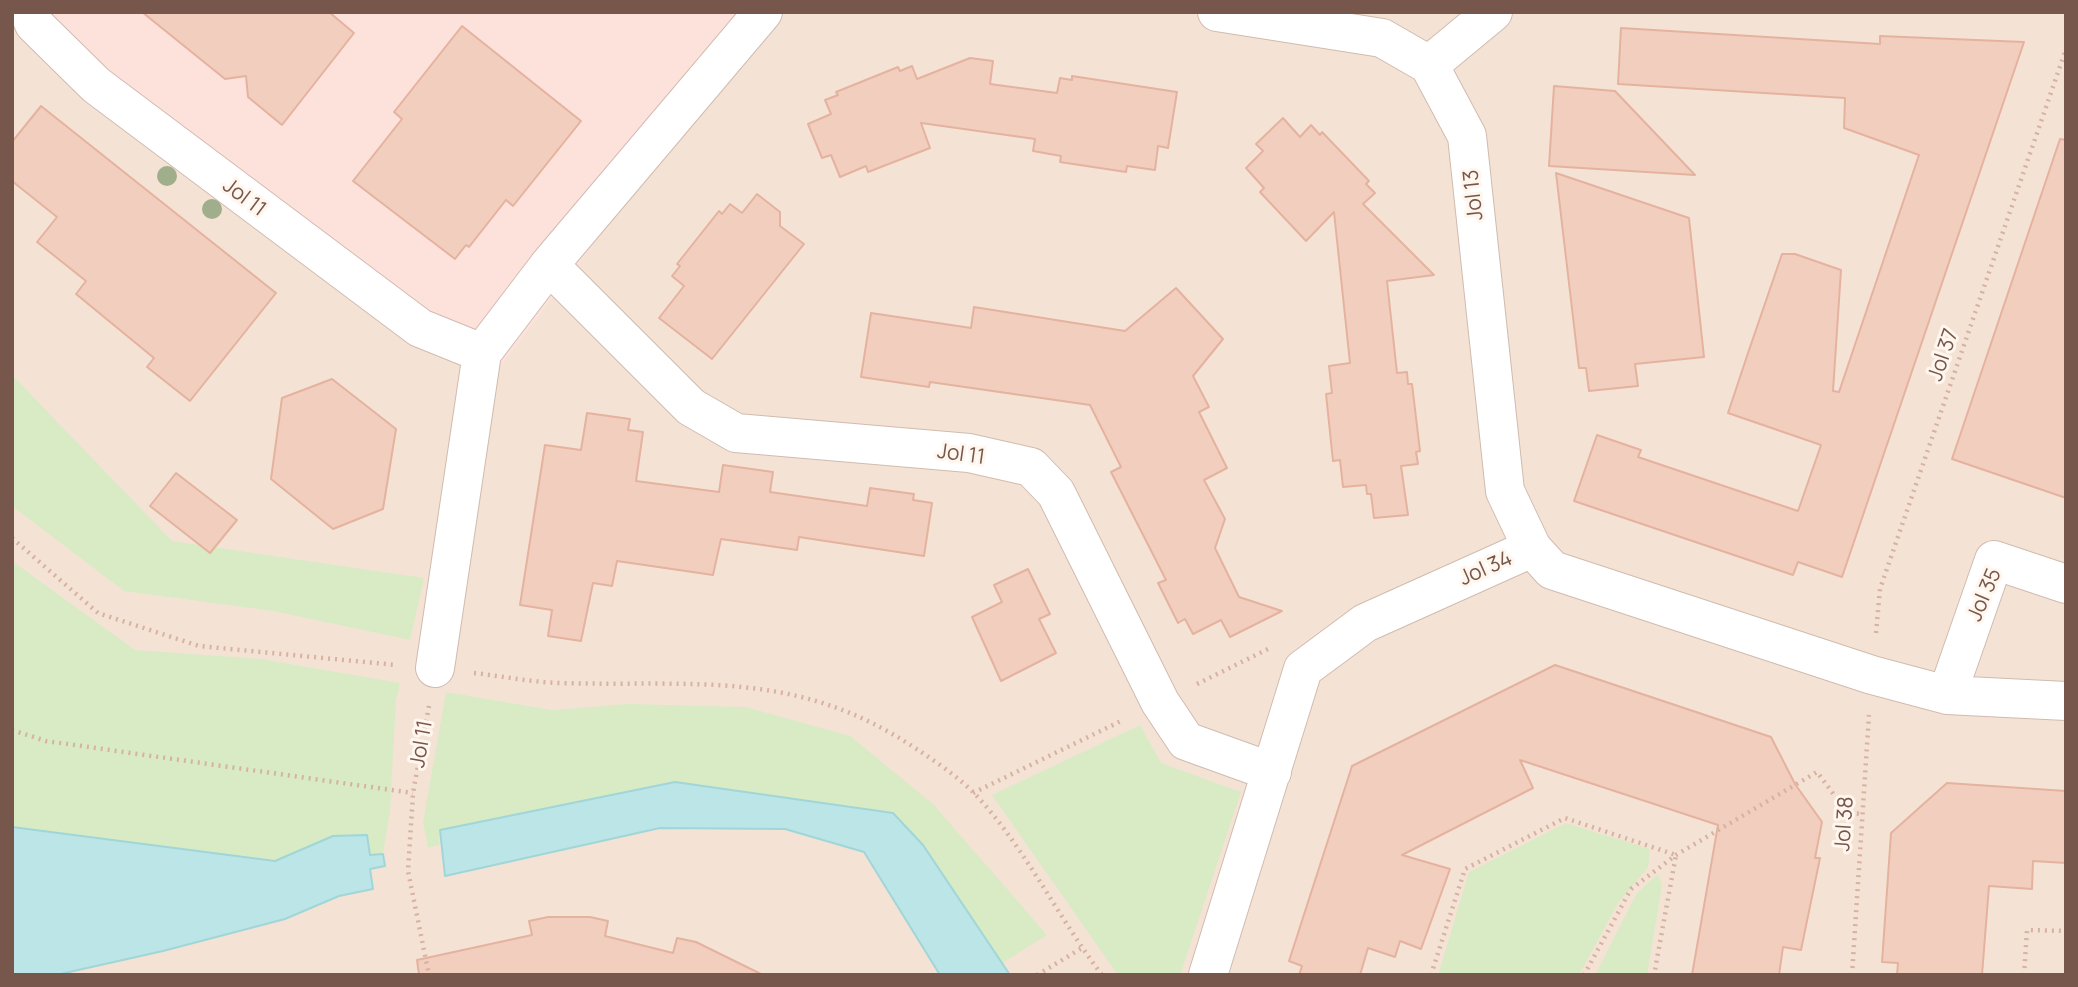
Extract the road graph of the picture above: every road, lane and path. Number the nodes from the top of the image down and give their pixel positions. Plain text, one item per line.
1 (29, 12) edge
2 (763, 12) edge
3 (1217, 12) edge
4 (1493, 12) edge
5 (2066, 49) edge
6 (1429, 65) junction
7 (550, 265) junction
8 (482, 353) junction
9 (12, 538) edge
10 (1532, 548) junction
11 (2066, 584) edge
12 (435, 668) junction
13 (1872, 675) junction
14 (1948, 695) junction
15 (2066, 701) edge
16 (12, 730) edge
17 (1272, 772) junction
18 (413, 793) junction
19 (1861, 814) junction
20 (1676, 855) junction
21 (2066, 931) edge
22 (1082, 948) junction
23 (429, 975) edge
24 (1038, 975) edge
25 (1102, 975) edge
26 (1208, 975) edge
27 (1431, 975) edge
28 (1584, 975) edge
29 (1654, 975) edge
30 (1853, 975) edge
31 (2024, 975) edge

1 - 8 street, Jol 11
2 - 7 street
3 - 6 street
4 - 6 street
5 - 13 path, Jol 37
6 - 10 street, Jol 13
7 - 8 street
7 - 17 street, Jol 11
8 - 12 street
9 - 12 path
10 - 13 street, Jol 34
10 - 17 street, Jol 34
11 - 14 street, Jol 35
12 - 18 path, Jol 11
12 - 22 path
13 - 14 street, Jol 34
13 - 19 path, Jol 38
14 - 15 street, Jol 34
16 - 18 path
17 - 26 street, Jol 34
18 - 23 path, Jol 11
19 - 20 path
19 - 30 path, Jol 38
20 - 27 path
20 - 28 path
20 - 29 path
21 - 31 path
22 - 24 path
22 - 25 path

